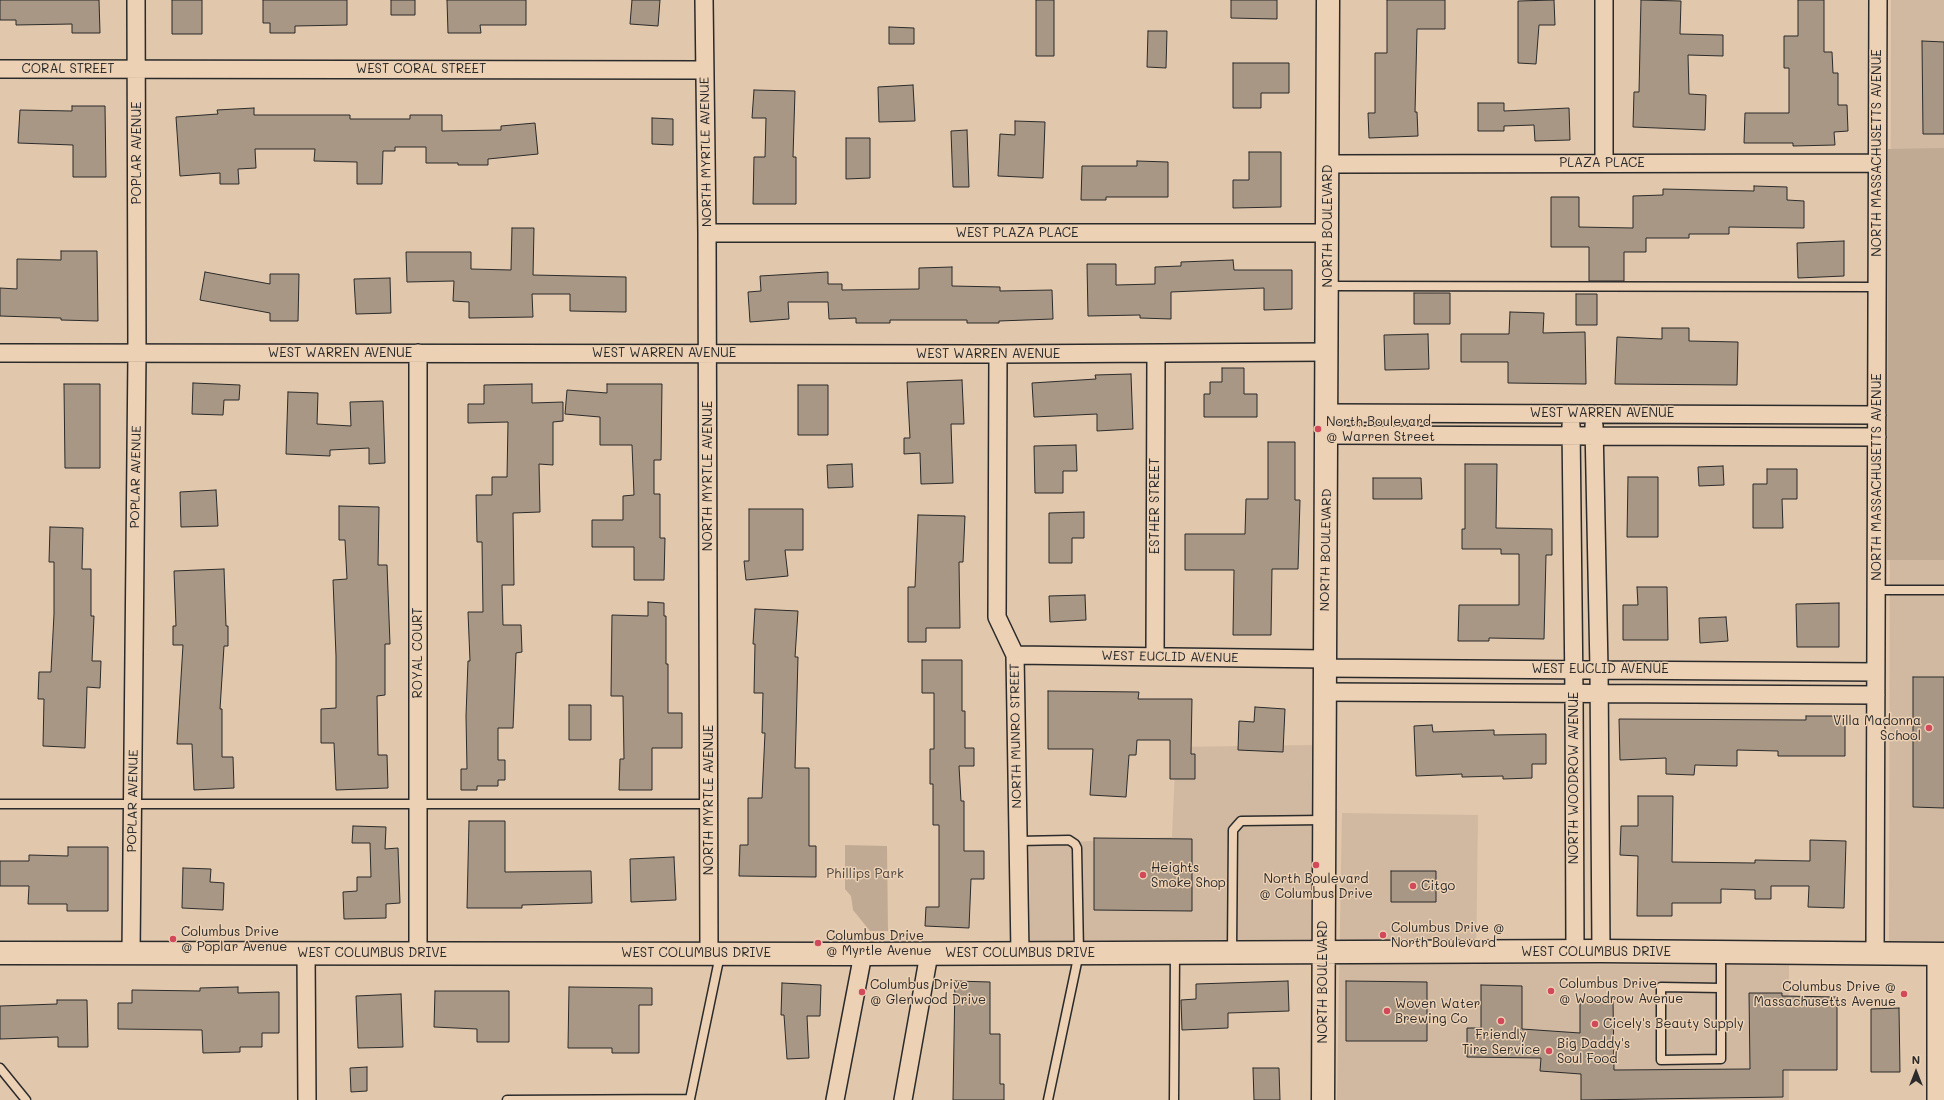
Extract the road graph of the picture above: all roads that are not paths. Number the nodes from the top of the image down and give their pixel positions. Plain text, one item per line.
1 (136, 0) edge
2 (704, 0) edge
3 (1328, 0) edge
4 (1604, 0) edge
5 (1878, 0) edge
6 (0, 69) edge
7 (136, 69) junction
8 (705, 70) junction
9 (1604, 163) junction
10 (1877, 163) junction
11 (1328, 164) junction
12 (707, 233) junction
13 (1328, 233) junction
14 (1328, 286) junction
15 (1877, 288) junction
16 (1328, 352) junction
17 (0, 353) edge
18 (137, 353) junction
19 (418, 353) junction
20 (708, 353) junction
21 (998, 354) junction
22 (1156, 354) junction
23 (1327, 413) junction
24 (1570, 413) junction
25 (1594, 414) junction
26 (1877, 414) junction
27 (1327, 435) junction
28 (1571, 436) junction
29 (1595, 436) junction
30 (1877, 437) junction
31 (1877, 590) junction
32 (1944, 590) edge
33 (1015, 655) junction
34 (1155, 658) junction
35 (1325, 664) junction
36 (1574, 669) junction
37 (1599, 669) junction
38 (1876, 672) junction
39 (1325, 692) junction
40 (1574, 693) junction
41 (1599, 693) junction
42 (1876, 695) junction
43 (133, 803) junction
44 (0, 804) edge
45 (709, 804) junction
46 (418, 805) junction
47 (1323, 820) junction
48 (1018, 841) junction
49 (1324, 951) junction
50 (1575, 951) junction
51 (1602, 951) junction
52 (1079, 952) junction
53 (1175, 952) junction
54 (1232, 952) junction
55 (1720, 952) junction
56 (0, 953) edge
57 (131, 953) junction
58 (306, 953) junction
59 (715, 953) junction
60 (1020, 953) junction
61 (418, 954) junction
62 (863, 954) junction
63 (929, 954) junction
64 (1875, 954) junction
65 (1940, 954) edge
66 (1721, 988) junction
67 (0, 1068) edge
68 (26, 1100) edge
69 (308, 1100) edge
70 (507, 1100) edge
71 (835, 1100) edge
72 (903, 1100) edge
73 (1048, 1100) edge
74 (1174, 1100) edge
75 (1323, 1100) edge
76 (1936, 1100) edge

1 - 7 street, POPLAR AVENUE
2 - 8 street, NORTH MYRTLE AVENUE
3 - 11 main road, NORTH BOULEVARD
4 - 9 street
5 - 10 street, NORTH MASSACHUSETTS AVENUE
6 - 7 street, CORAL STREET
7 - 8 street, WEST CORAL STREET
7 - 18 street, POPLAR AVENUE
8 - 12 street, NORTH MYRTLE AVENUE
9 - 10 street, PLAZA PLACE
9 - 11 street, PLAZA PLACE
10 - 15 street, NORTH MASSACHUSETTS AVENUE
11 - 13 main road, NORTH BOULEVARD
12 - 13 street, WEST PLAZA PLACE
12 - 20 street, NORTH MYRTLE AVENUE
13 - 14 main road, NORTH BOULEVARD
14 - 15 lane
14 - 16 main road, NORTH BOULEVARD
15 - 26 street, NORTH MASSACHUSETTS AVENUE
16 - 22 street, WEST WARREN AVENUE
16 - 23 main road, NORTH BOULEVARD
17 - 18 street, WEST WARREN AVENUE
18 - 19 street, WEST WARREN AVENUE
18 - 43 street, POPLAR AVENUE
19 - 20 street, WEST WARREN AVENUE
19 - 46 street, ROYAL COURT
20 - 21 street, WEST WARREN AVENUE
20 - 45 street, NORTH MYRTLE AVENUE
21 - 22 street, WEST WARREN AVENUE
21 - 33 street, NORTH MUNRO STREET
22 - 34 street, ESTHER STREET
23 - 24 street, WEST WARREN AVENUE
23 - 27 main road, NORTH BOULEVARD
24 - 25 street, WEST WARREN AVENUE
24 - 28 street, NORTH WOODROW AVENUE
25 - 26 street, WEST WARREN AVENUE
25 - 29 street, NORTH WOODROW AVENUE
26 - 30 street, NORTH MASSACHUSETTS AVENUE
27 - 28 street, WEST WARREN AVENUE
27 - 35 main road, NORTH BOULEVARD
28 - 29 street, WEST WARREN AVENUE
28 - 36 street, NORTH WOODROW AVENUE
29 - 30 street, WEST WARREN AVENUE
29 - 37 street, NORTH WOODROW AVENUE
30 - 31 street, NORTH MASSACHUSETTS AVENUE
31 - 32 lane
31 - 38 street, NORTH MASSACHUSETTS AVENUE
33 - 34 street, WEST EUCLID AVENUE
33 - 48 street, NORTH MUNRO STREET
34 - 35 street, WEST EUCLID AVENUE
35 - 36 street, WEST EUCLID AVENUE
35 - 39 main road, NORTH BOULEVARD
36 - 37 street, WEST EUCLID AVENUE
36 - 40 street, NORTH WOODROW AVENUE
37 - 38 street, WEST EUCLID AVENUE
37 - 41 street, NORTH WOODROW AVENUE
38 - 42 street, NORTH MASSACHUSETTS AVENUE
39 - 40 street, WEST EUCLID AVENUE
39 - 47 main road, NORTH BOULEVARD
40 - 41 street, WEST EUCLID AVENUE
40 - 50 street, NORTH WOODROW AVENUE
41 - 42 street, WEST EUCLID AVENUE
41 - 51 street, NORTH WOODROW AVENUE
42 - 64 street, NORTH MASSACHUSETTS AVENUE
43 - 44 lane
43 - 46 lane
43 - 57 street, POPLAR AVENUE
45 - 46 lane
45 - 59 street, NORTH MYRTLE AVENUE
46 - 61 street, ROYAL COURT
47 - 49 main road, NORTH BOULEVARD
47 - 54 lane
48 - 52 lane
48 - 60 street, NORTH MUNRO STREET
49 - 50 main road, WEST COLUMBUS DRIVE
49 - 54 main road, WEST COLUMBUS DRIVE
49 - 75 main road, NORTH BOULEVARD
50 - 51 main road, WEST COLUMBUS DRIVE
51 - 55 main road, WEST COLUMBUS DRIVE
52 - 53 main road, WEST COLUMBUS DRIVE
52 - 60 main road, WEST COLUMBUS DRIVE
52 - 73 lane
53 - 54 main road, WEST COLUMBUS DRIVE
53 - 74 lane
55 - 64 main road, WEST COLUMBUS DRIVE
55 - 66 lane
56 - 57 main road, WEST COLUMBUS DRIVE
57 - 58 main road, WEST COLUMBUS DRIVE
58 - 61 main road, WEST COLUMBUS DRIVE
58 - 69 street
59 - 61 main road, WEST COLUMBUS DRIVE
59 - 62 main road, WEST COLUMBUS DRIVE
59 - 70 lane
60 - 63 main road, WEST COLUMBUS DRIVE
62 - 63 main road, WEST COLUMBUS DRIVE
62 - 71 street
63 - 72 street
64 - 65 main road, WEST COLUMBUS DRIVE
65 - 76 street
66 - 66 lane
67 - 68 lane

